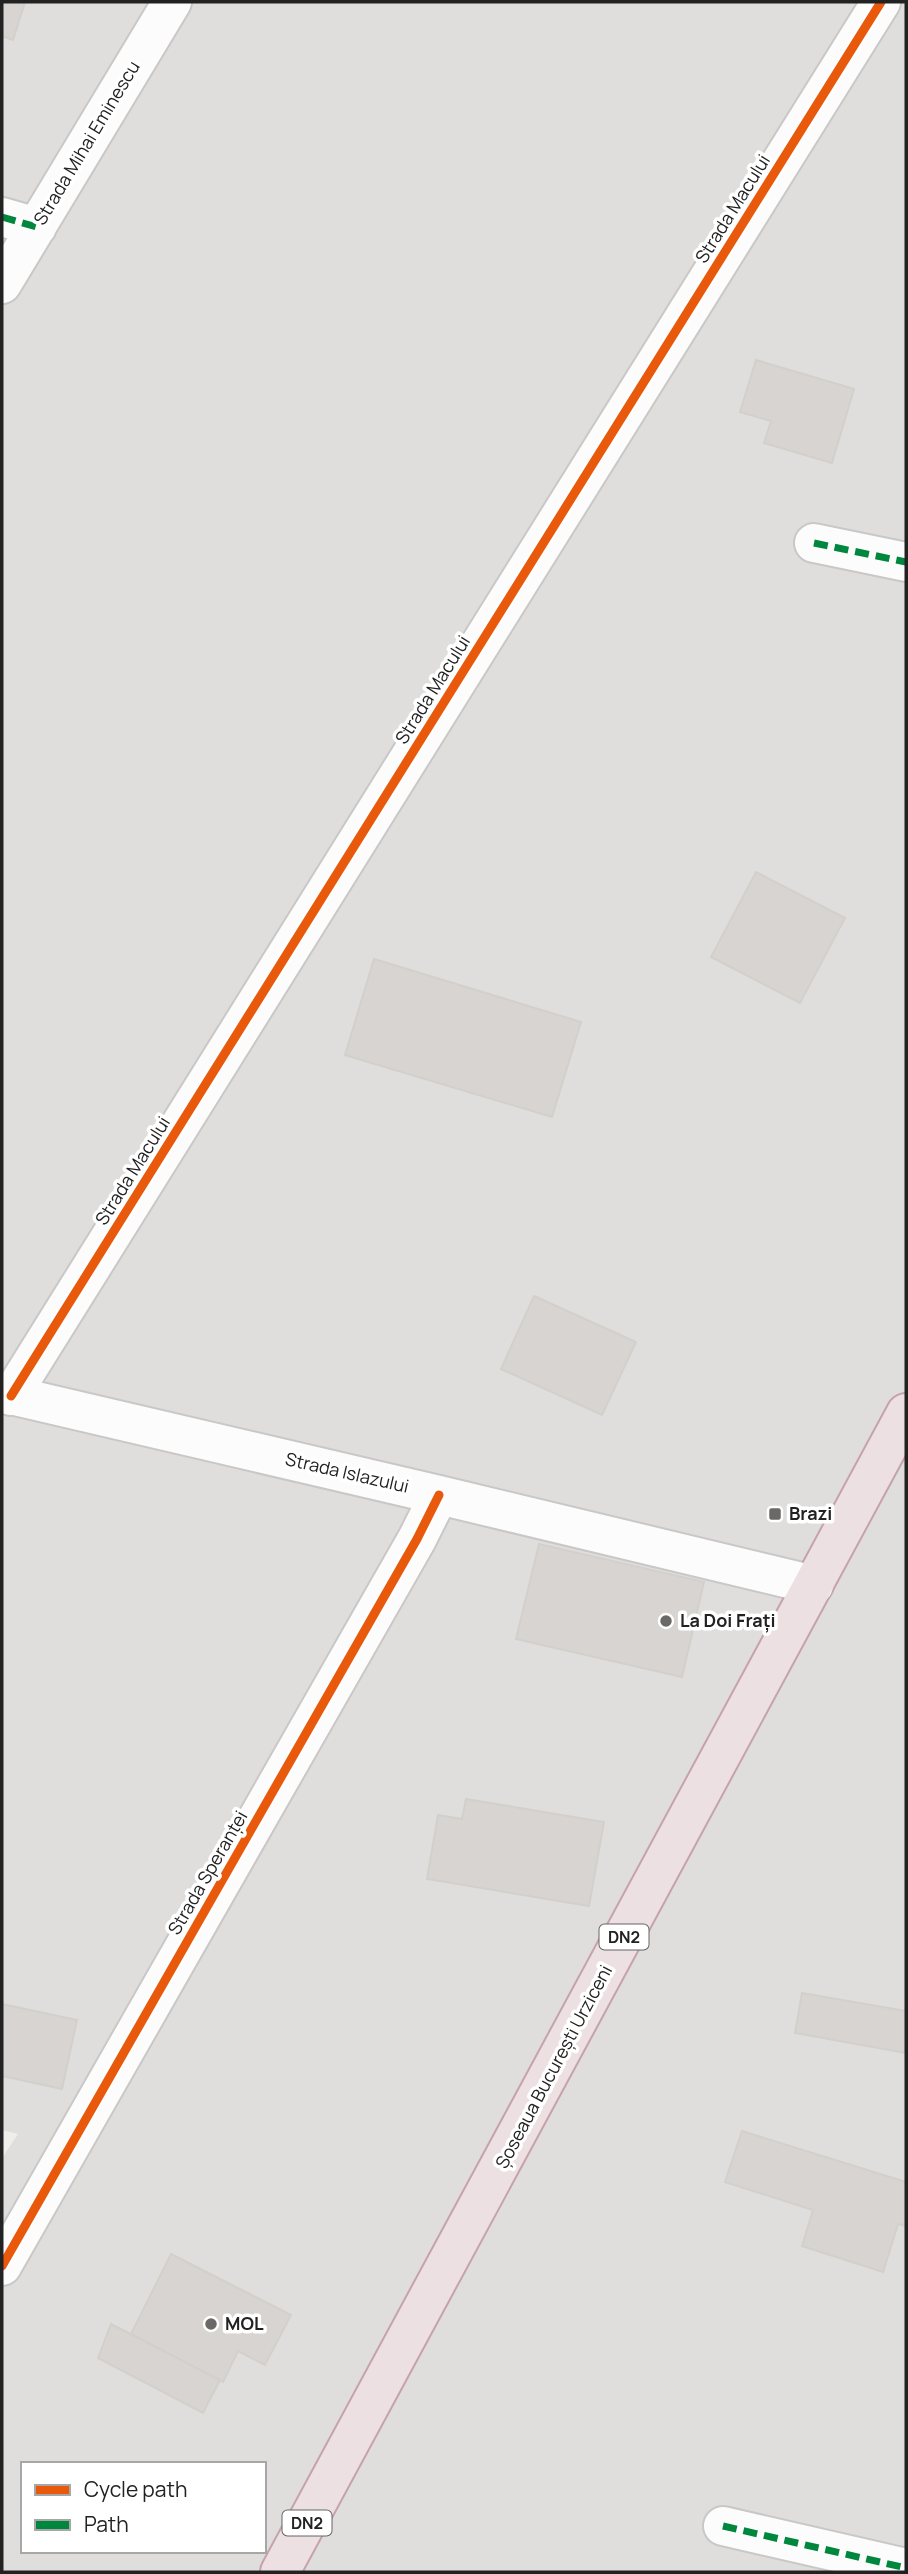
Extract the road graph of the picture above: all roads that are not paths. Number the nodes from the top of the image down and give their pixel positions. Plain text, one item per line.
1 (172, 2) edge
2 (881, 2) edge
3 (20, 222) edge
4 (2, 284) edge
5 (814, 543) dead end
6 (906, 562) edge
7 (7, 1394) edge
8 (906, 1413) edge
9 (439, 1495) junction
10 (814, 1585) junction
11 (2, 2266) edge
12 (723, 2526) dead end
13 (906, 2568) edge
14 (280, 2572) edge

1 - 3 street, Strada Mihai Eminescu
2 - 7 street, Strada Macului
3 - 4 street, Strada Mihai Eminescu
5 - 6 street
7 - 9 street, Strada Islazului
8 - 10 highway, Șoseaua București Urziceni / DN2
9 - 10 street, Strada Islazului
9 - 11 street, Strada Speranței
10 - 14 highway, Șoseaua București Urziceni / DN2
12 - 13 street

